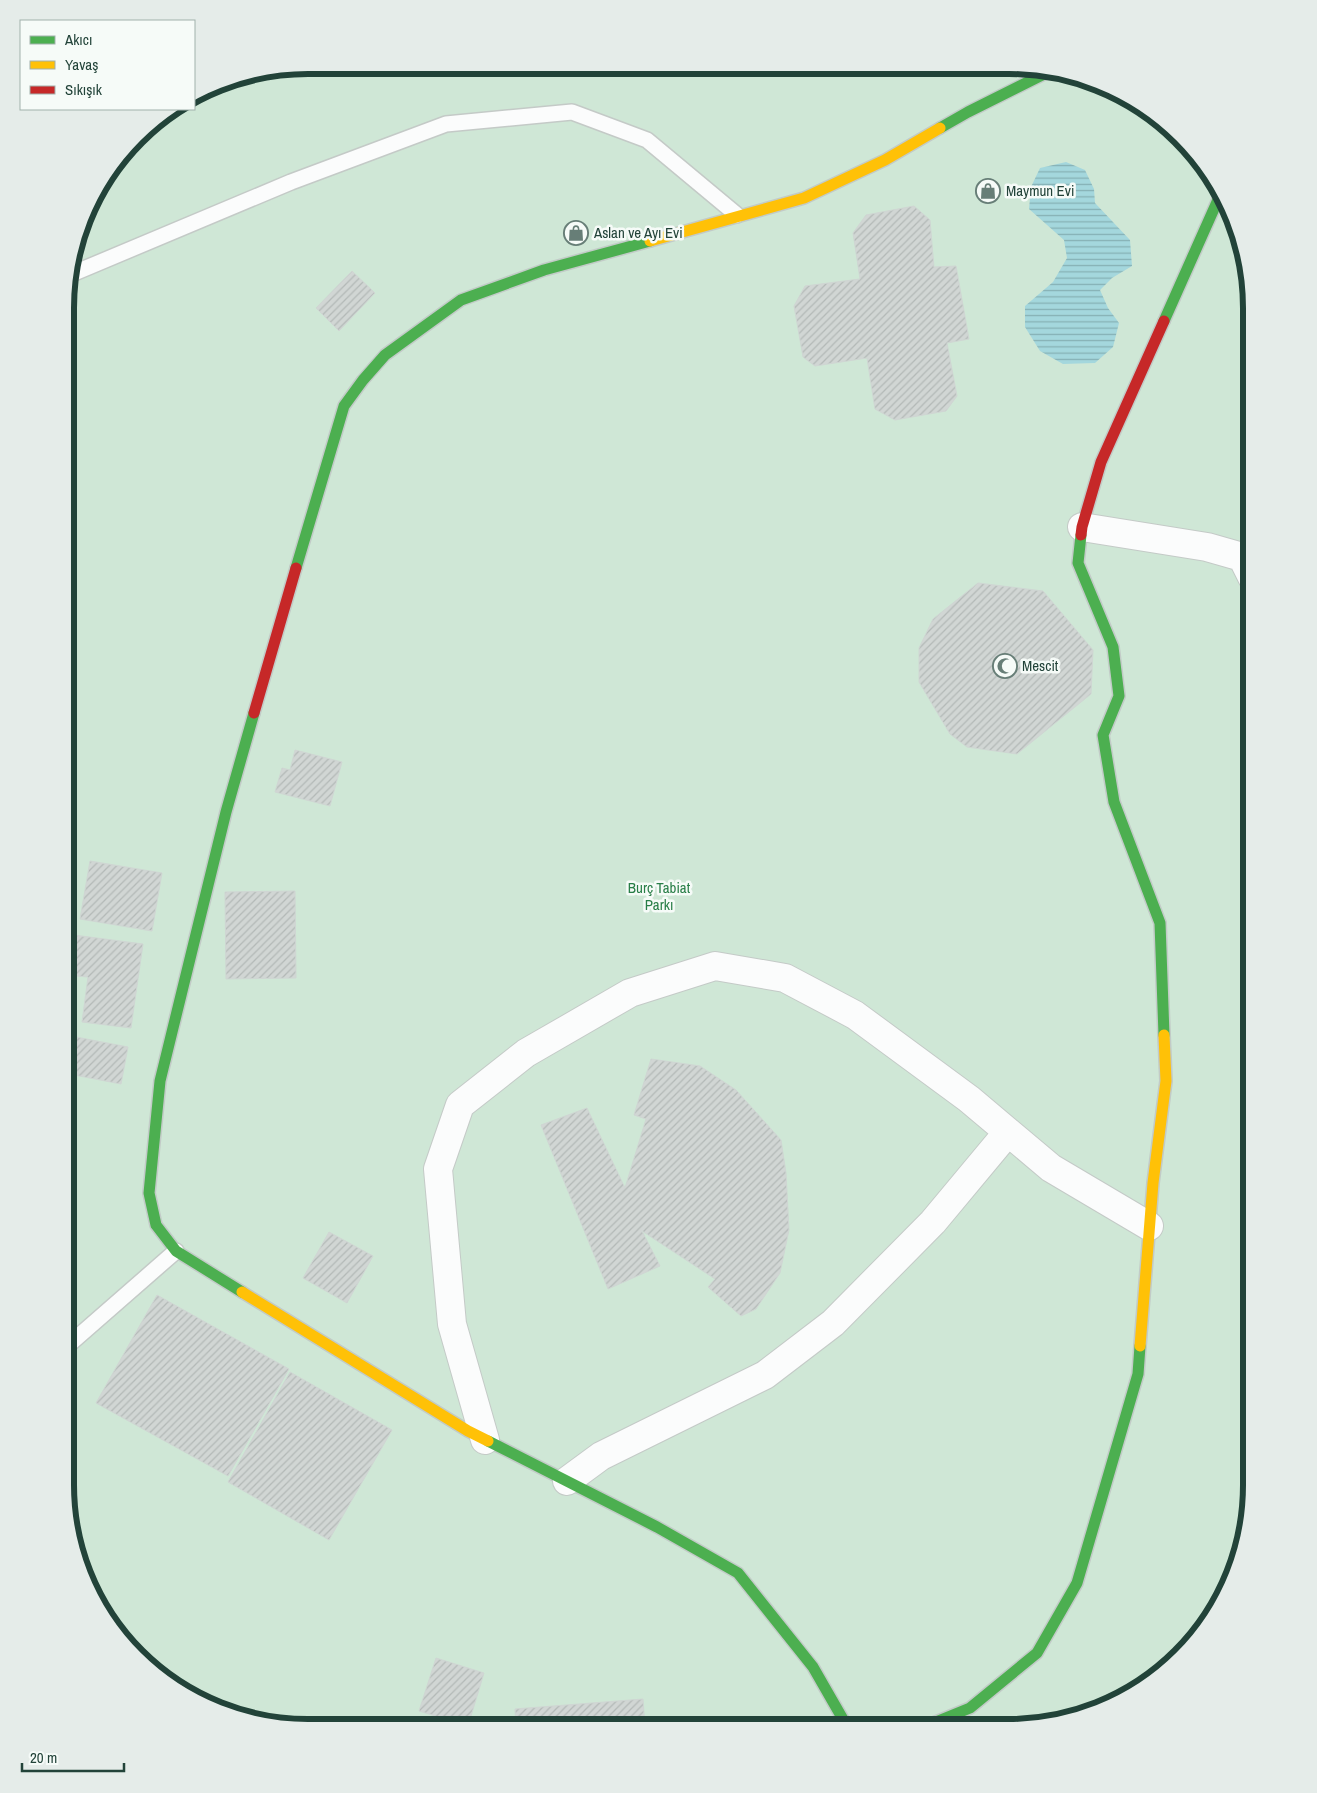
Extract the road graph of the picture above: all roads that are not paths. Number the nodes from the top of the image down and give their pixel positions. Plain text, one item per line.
1 (1040, 76) edge
2 (1217, 201) edge
3 (737, 215) junction
4 (77, 272) edge
5 (1082, 527) junction
6 (1243, 559) edge
7 (1008, 1132) junction
8 (1149, 1226) junction
9 (176, 1251) junction
10 (74, 1340) edge
11 (486, 1440) junction
12 (567, 1481) junction
13 (843, 1719) edge
14 (943, 1719) edge

1 - 3 street
2 - 5 street
3 - 4 lane
3 - 9 street
5 - 6 street
5 - 8 street
7 - 8 street
7 - 11 street
7 - 12 street
8 - 14 street
9 - 10 lane
9 - 11 street
11 - 12 street
12 - 13 street

